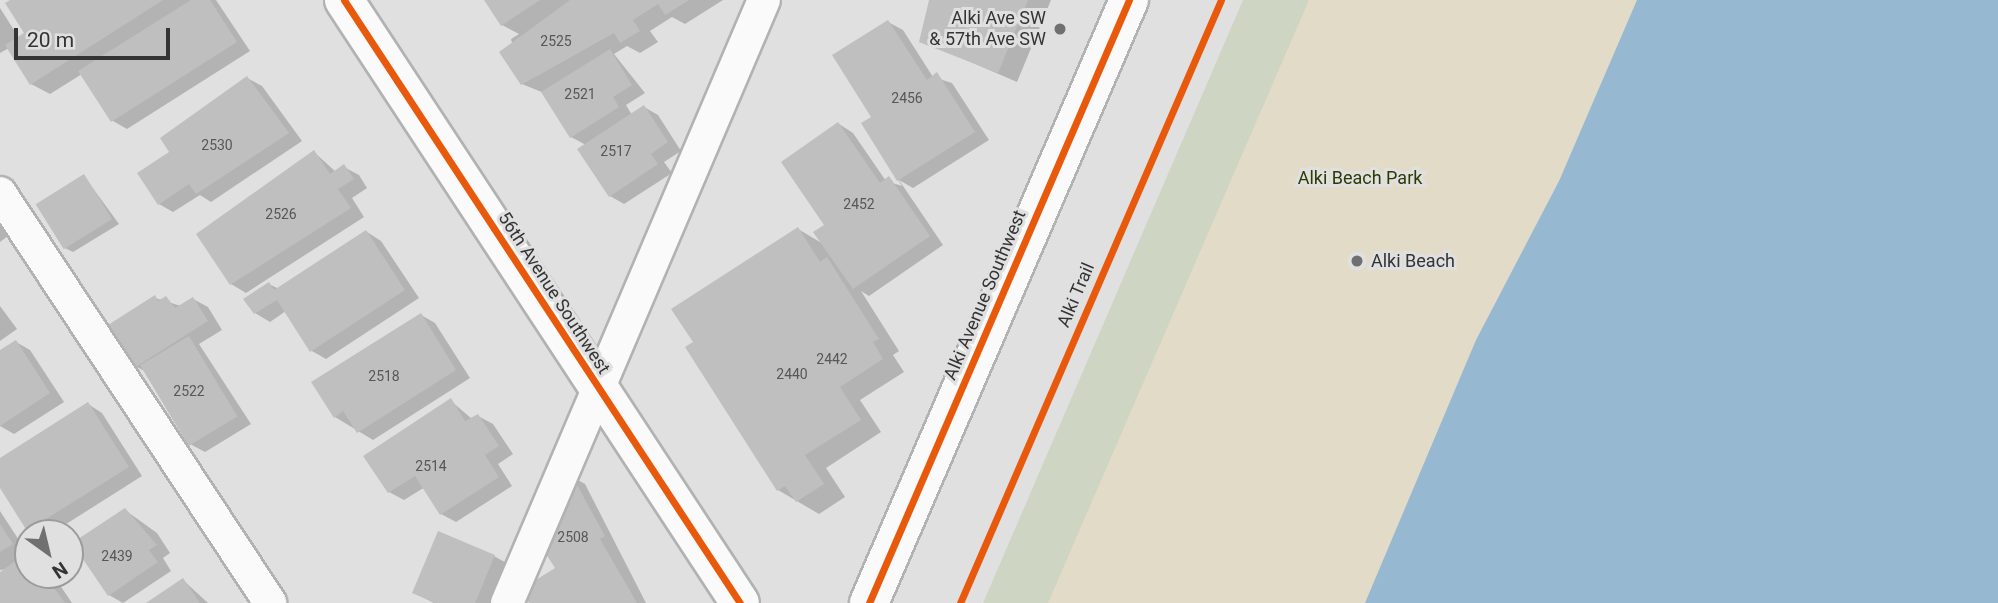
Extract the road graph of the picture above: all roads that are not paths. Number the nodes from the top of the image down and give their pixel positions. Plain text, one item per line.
1 (344, 0) edge
2 (764, 0) edge
3 (1129, 0) edge
4 (0, 193) edge
5 (596, 386) junction
6 (270, 603) edge
7 (507, 603) edge
8 (740, 603) edge
9 (869, 603) edge

1 - 5 street, 56th Avenue Southwest
2 - 5 lane
3 - 9 street, Alki Avenue Southwest
4 - 6 lane
5 - 7 lane
5 - 8 street, 56th Avenue Southwest

